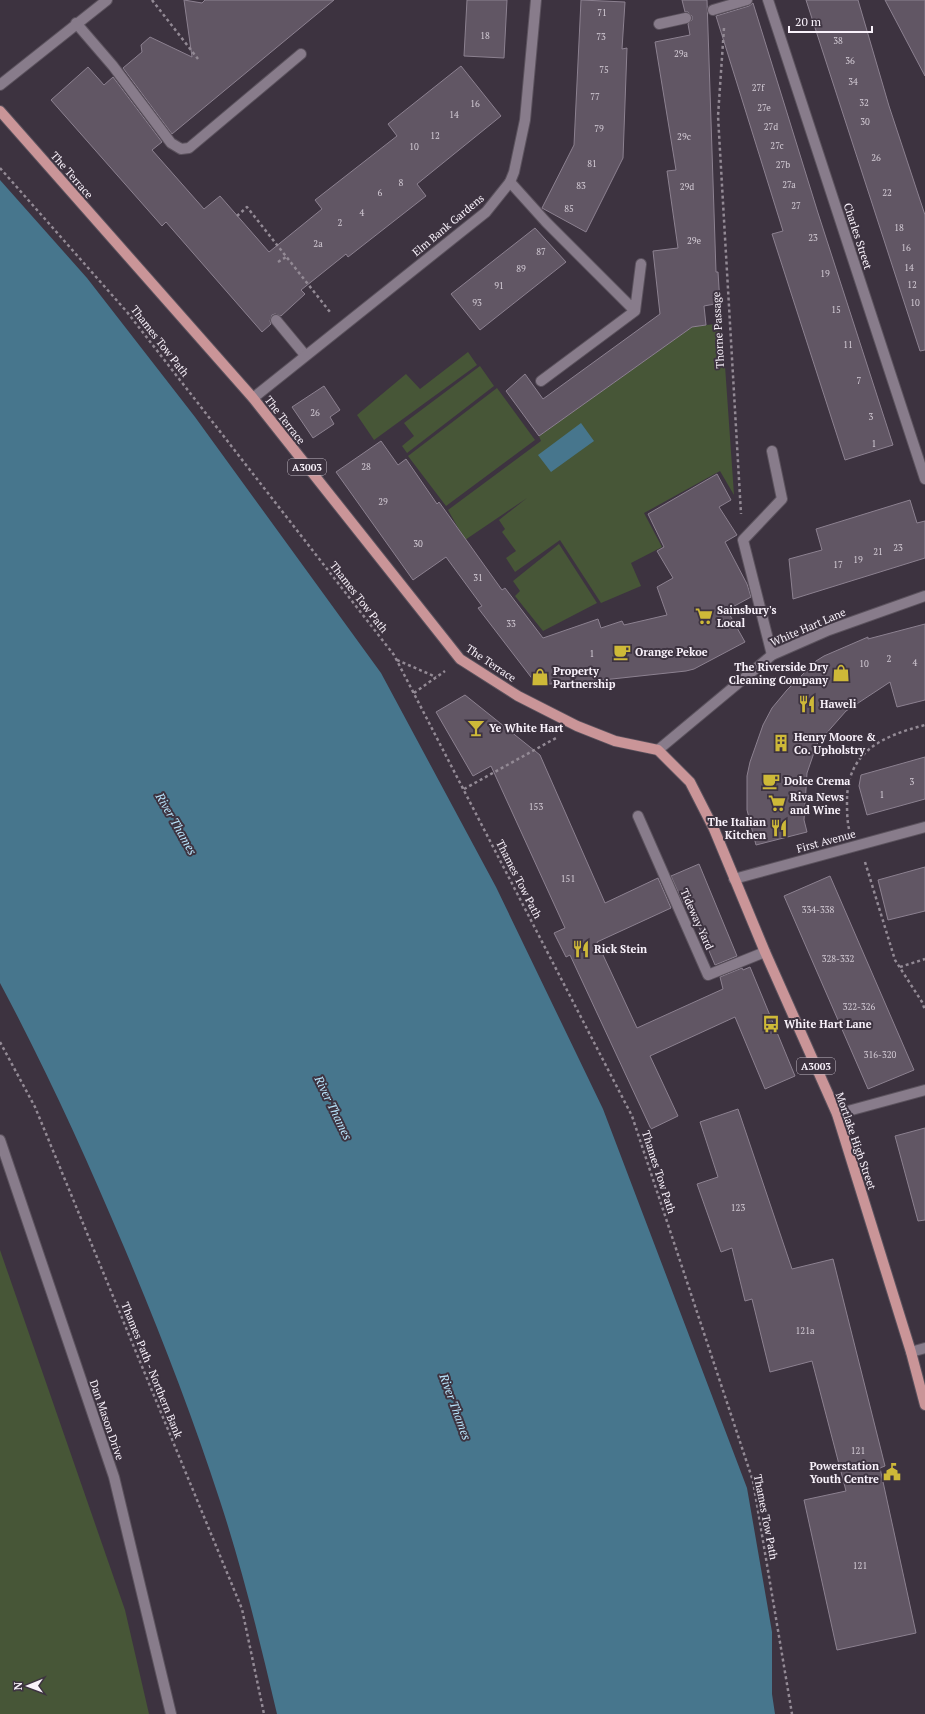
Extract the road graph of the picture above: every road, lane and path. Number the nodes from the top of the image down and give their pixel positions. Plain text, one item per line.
1 (107, 0) edge
2 (152, 0) edge
3 (536, 0) edge
4 (747, 0) edge
5 (768, 0) edge
6 (726, 6) junction
7 (713, 10) dead end
8 (686, 18) dead end
9 (76, 23) junction
10 (659, 24) dead end
11 (301, 54) dead end
12 (198, 59) dead end
13 (0, 85) edge
14 (0, 111) edge
15 (0, 168) edge
16 (510, 182) junction
17 (237, 216) dead end
18 (286, 257) junction
19 (278, 262) dead end
20 (641, 264) dead end
21 (635, 311) junction
22 (276, 320) dead end
23 (342, 327) junction
24 (306, 355) junction
25 (541, 381) dead end
26 (252, 398) junction
27 (772, 451) dead end
28 (925, 479) edge
29 (743, 540) junction
30 (925, 596) edge
31 (772, 654) junction
32 (396, 660) junction
33 (447, 670) dead end
34 (437, 677) junction
35 (414, 693) junction
36 (925, 725) edge
37 (577, 726) junction
38 (658, 750) junction
39 (464, 789) junction
40 (638, 816) dead end
41 (925, 827) edge
42 (857, 846) junction
43 (734, 879) junction
44 (765, 952) junction
45 (925, 959) edge
46 (900, 967) junction
47 (925, 1010) edge
48 (0, 1042) edge
49 (925, 1090) edge
50 (837, 1114) junction
51 (0, 1140) edge
52 (925, 1348) edge
53 (911, 1352) junction
54 (925, 1405) edge
55 (171, 1714) edge
56 (264, 1714) edge
57 (792, 1714) edge

1 - 9 street
2 - 12 path
3 - 16 street, Elm Bank Gardens
4 - 6 street
5 - 28 street, Charles Street
6 - 7 street
6 - 29 path, Thorne Passage
8 - 10 street
9 - 11 street
9 - 13 street
14 - 26 main road, The Terrace / A3003
15 - 32 path, Thames Tow Path
16 - 21 street
16 - 23 street, Elm Bank Gardens
17 - 18 path
18 - 19 path
18 - 23 path
20 - 21 street
21 - 25 street
22 - 24 street
23 - 24 street, Elm Bank Gardens
24 - 26 street, Elm Bank Gardens
26 - 37 main road, The Terrace / A3003
27 - 29 street
29 - 31 street
30 - 31 street, White Hart Lane
31 - 38 street, White Hart Lane
32 - 34 path
32 - 35 path, Thames Tow Path
33 - 34 path
34 - 35 path
35 - 39 path, Thames Tow Path
36 - 42 path
37 - 38 main road, The Terrace / A3003
37 - 39 path
38 - 43 main road, Mortlake High Street / A3003
39 - 57 path, Thames Tow Path
40 - 44 street, Tideway Yard
41 - 42 street, First Avenue
42 - 43 street, First Avenue
42 - 46 path
43 - 44 main road, Mortlake High Street / A3003
44 - 50 main road, Mortlake High Street / A3003
45 - 46 path
46 - 47 path
48 - 56 path, Thames Path - Northern Bank
49 - 50 street
50 - 53 main road, Mortlake High Street / A3003
51 - 55 street, Dan Mason Drive
52 - 53 street
53 - 54 main road, Mortlake High Street / A3003

